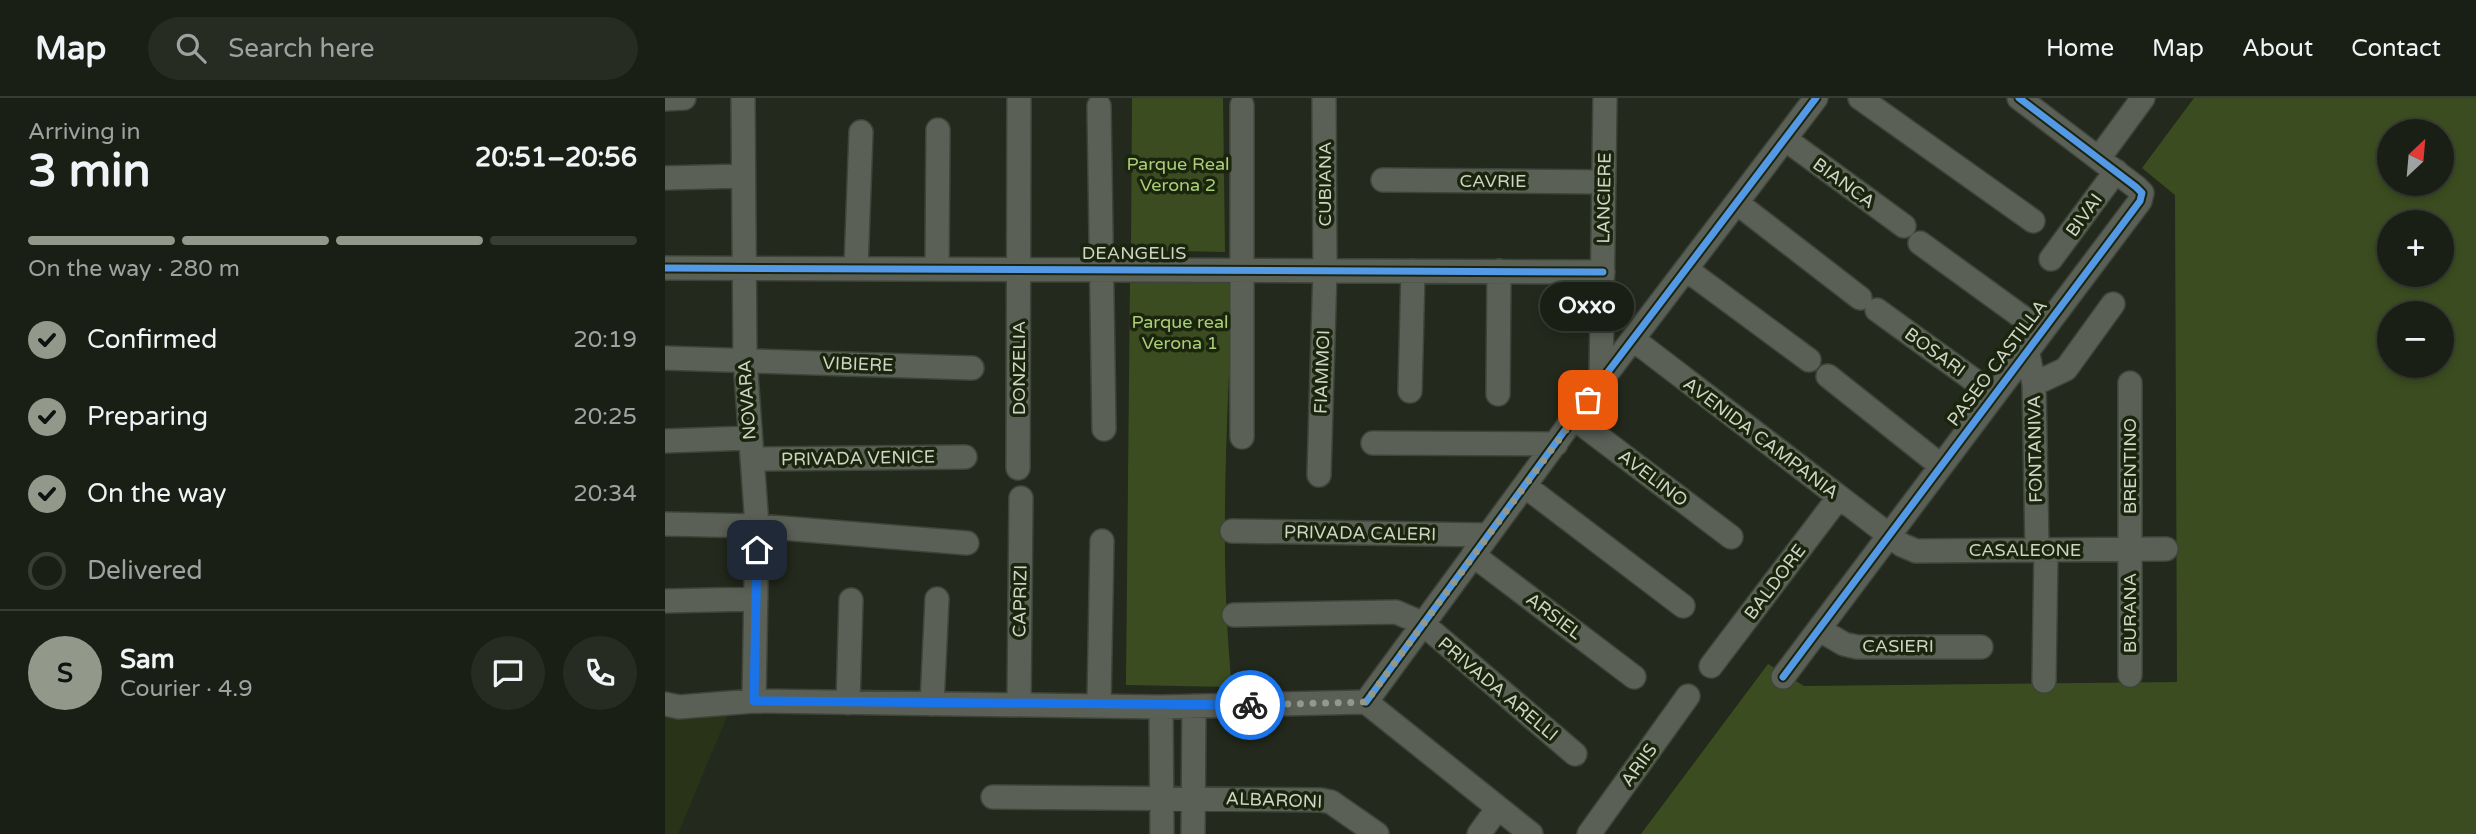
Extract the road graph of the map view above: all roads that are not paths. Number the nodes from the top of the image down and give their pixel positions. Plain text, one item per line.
1 (684, 98) edge
2 (743, 98) edge
3 (1019, 98) edge
4 (1324, 98) edge
5 (1605, 98) edge
6 (1816, 98) edge
7 (1860, 98) edge
8 (2143, 98) edge
9 (665, 99) edge
10 (2028, 101) edge
11 (1243, 105) dead end
12 (1099, 106) dead end
13 (938, 130) dead end
14 (861, 132) dead end
15 (1785, 139) junction
16 (2107, 165) junction
17 (743, 176) junction
18 (665, 178) edge
19 (1383, 180) dead end
20 (1604, 182) junction
21 (1737, 203) junction
22 (2032, 220) dead end
23 (2051, 259) dead end
24 (741, 267) junction
25 (665, 268) edge
26 (856, 268) junction
27 (937, 268) junction
28 (1019, 269) junction
29 (1101, 269) junction
30 (1244, 270) junction
31 (1325, 270) junction
32 (1687, 270) junction
33 (1413, 271) junction
34 (1499, 271) junction
35 (1602, 272) junction
36 (2113, 304) dead end
37 (2041, 330) junction
38 (1634, 340) junction
39 (2027, 349) junction
40 (665, 358) edge
41 (745, 360) junction
42 (1809, 360) dead end
43 (972, 368) dead end
44 (1828, 376) dead end
45 (1601, 381) junction
46 (2130, 383) dead end
47 (2034, 384) junction
48 (1410, 391) dead end
49 (1498, 394) dead end
50 (1993, 394) junction
51 (1575, 419) junction
52 (1104, 429) dead end
53 (1242, 437) dead end
54 (665, 442) edge
55 (1373, 443) dead end
56 (1556, 444) junction
57 (750, 449) junction
58 (965, 457) dead end
59 (1940, 465) junction
60 (1018, 468) dead end
61 (1319, 475) dead end
62 (1525, 486) junction
63 (1839, 497) junction
64 (1021, 498) dead end
65 (665, 524) edge
66 (757, 526) junction
67 (1232, 531) dead end
68 (1888, 535) junction
69 (1488, 536) junction
70 (1731, 537) dead end
71 (1103, 541) dead end
72 (967, 543) dead end
73 (2166, 549) dead end
74 (2041, 550) junction
75 (2130, 550) junction
76 (1473, 555) junction
77 (756, 599) junction
78 (936, 599) dead end
79 (851, 600) dead end
80 (665, 601) edge
81 (1683, 606) dead end
82 (1234, 615) dead end
83 (1422, 624) junction
84 (1820, 629) junction
85 (1981, 647) dead end
86 (1711, 666) dead end
87 (2130, 676) dead end
88 (1634, 677) dead end
89 (1783, 677) dead end
90 (2044, 681) dead end
91 (1688, 696) dead end
92 (754, 701) junction
93 (1366, 702) junction
94 (848, 703) junction
95 (665, 704) edge
96 (932, 704) junction
97 (1019, 704) junction
98 (1100, 704) junction
99 (1161, 706) junction
100 (1194, 706) junction
101 (1575, 754) dead end
102 (993, 797) dead end
103 (1162, 797) junction
104 (1193, 797) junction
105 (1497, 809) junction
106 (1162, 834) edge
107 (1193, 834) edge
108 (1377, 834) edge
109 (1479, 834) edge
110 (1531, 834) edge
111 (1589, 834) edge

1 - 9 street
2 - 17 street, NOVARA
3 - 28 street, DONZELIA
4 - 31 street, CUBIANA
5 - 20 street, LANCIERE
6 - 15 street
7 - 22 street
8 - 16 street, BIVAI
10 - 16 street, PASEO CASTILLA
11 - 30 street
12 - 29 street
13 - 27 street
14 - 26 street
15 - 21 street
15 - 37 street, BIANCA
16 - 23 street, BIVAI
16 - 37 street, PASEO CASTILLA
17 - 18 street
17 - 24 street, NOVARA
19 - 20 street, CAVRIE
20 - 35 street, LANCIERE
21 - 32 street
21 - 50 street, BOSARI
24 - 25 street, DEANGELIS
24 - 26 street, DEANGELIS
24 - 41 street, NOVARA
26 - 27 street, DEANGELIS
27 - 28 street, DEANGELIS
28 - 29 street, DEANGELIS
28 - 60 street, DONZELIA
29 - 30 street, DEANGELIS
29 - 52 street
30 - 31 street, DEANGELIS
30 - 53 street
31 - 33 street, DEANGELIS
31 - 61 street, FIAMMOI
32 - 38 street
32 - 42 street
33 - 34 street, DEANGELIS
33 - 48 street
34 - 35 street, DEANGELIS
34 - 49 street
35 - 45 street, LANCIERE
36 - 47 street
37 - 39 street, PASEO CASTILLA
38 - 45 street
38 - 63 street, AVENIDA CAMPANIA
39 - 47 street, FONTANIVA
39 - 50 street, PASEO CASTILLA
40 - 41 street, VIBIERE
41 - 43 street, VIBIERE
41 - 57 street, NOVARA
44 - 59 street
45 - 51 street
46 - 75 street, BRENTINO
47 - 74 street, FONTANIVA
50 - 59 street, PASEO CASTILLA
51 - 56 street
51 - 70 street, AVELINO
54 - 57 street, PRIVADA VENICE
55 - 56 street
56 - 62 street
57 - 58 street, PRIVADA VENICE
57 - 66 street, NOVARA
59 - 68 street, PASEO CASTILLA
62 - 69 street
62 - 81 street
63 - 68 street, AVENIDA CAMPANIA
63 - 86 street, BALDORE
64 - 97 street, CAPRIZI
65 - 66 street
66 - 72 street
66 - 77 street, NOVARA
67 - 69 street, PRIVADA CALERI
68 - 74 street, CASALEONE
68 - 84 street, PASEO CASTILLA
69 - 76 street
71 - 98 street
73 - 75 street, CASALEONE
74 - 75 street, CASALEONE
74 - 90 street, FONTANIVA
75 - 87 street, BURANA
76 - 83 street
76 - 88 street, ARSIEL
77 - 80 street
77 - 92 street, NOVARA
78 - 96 street
79 - 94 street
82 - 83 street
83 - 93 street
83 - 101 street, PRIVADA ARELLI
84 - 85 street, CASIERI
84 - 89 street, PASEO CASTILLA
91 - 111 street, ARIIS
92 - 94 street
92 - 95 street
93 - 100 street
93 - 105 street
94 - 96 street
96 - 97 street
97 - 98 street
98 - 99 street
99 - 100 street
99 - 103 street
100 - 104 street
102 - 103 street, ALBARONI
103 - 104 street, ALBARONI
103 - 106 street
104 - 107 street
104 - 108 street, ALBARONI
105 - 109 street
105 - 110 street

